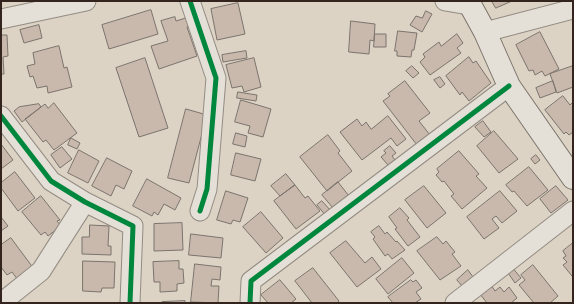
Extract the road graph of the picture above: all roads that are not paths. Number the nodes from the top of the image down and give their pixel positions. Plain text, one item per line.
1 (86, 1) edge
2 (190, 1) edge
3 (445, 1) edge
4 (468, 3) edge
5 (573, 9) edge
6 (1, 19) edge
7 (485, 32) junction
8 (509, 86) junction
9 (1, 116) edge
10 (572, 177) edge
11 (85, 202) junction
12 (200, 211) dead end
13 (573, 211) edge
14 (3, 296) edge
15 (130, 303) edge
16 (250, 303) edge
17 (455, 303) edge

1 - 6 street
2 - 12 street
3 - 4 street
4 - 7 street
5 - 7 street
7 - 8 street
8 - 10 street
8 - 16 street
9 - 11 street
11 - 14 street
11 - 15 street
13 - 17 street

